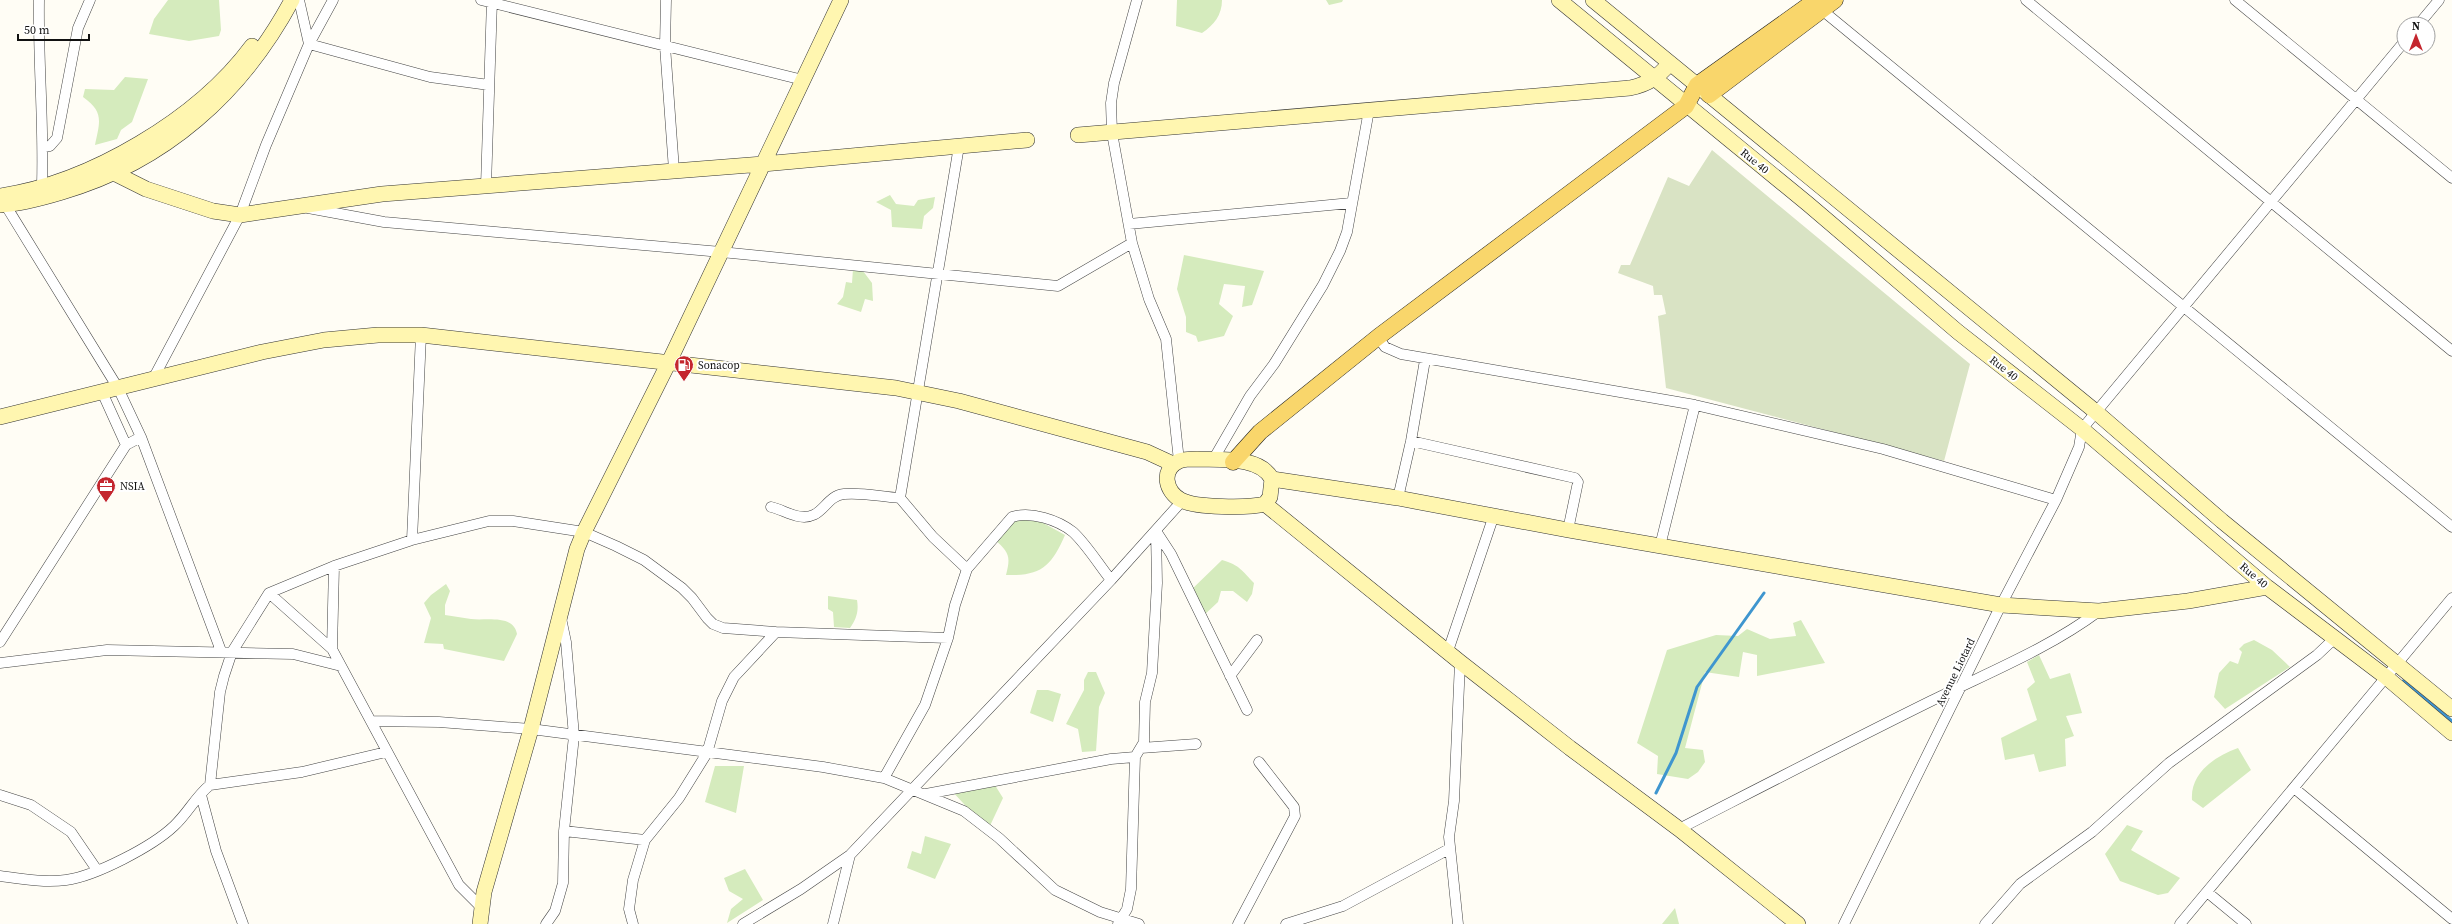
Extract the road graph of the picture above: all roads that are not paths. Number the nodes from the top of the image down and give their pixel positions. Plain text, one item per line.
1 (39, 0) edge
2 (90, 0) edge
3 (282, 0) edge
4 (292, 0) edge
5 (299, 0) edge
6 (333, 0) edge
7 (481, 0) edge
8 (666, 0) edge
9 (840, 0) edge
10 (1137, 0) edge
11 (1559, 0) edge
12 (1593, 0) edge
13 (1835, 0) edge
14 (2026, 0) edge
15 (2235, 0) edge
16 (2439, 0) edge
17 (492, 1) edge
18 (1815, 3) edge
19 (2426, 16) edge
20 (309, 44) junction
21 (665, 46) junction
22 (2396, 52) edge
23 (1670, 63) junction
24 (1655, 79) junction
25 (803, 80) junction
26 (489, 85) junction
27 (1703, 90) junction
28 (2356, 99) junction
29 (1686, 106) junction
30 (1369, 110) junction
31 (1112, 133) junction
32 (1078, 135) dead end
33 (1027, 140) dead end
34 (959, 146) junction
35 (43, 147) junction
36 (763, 164) junction
37 (674, 170) junction
38 (114, 173) junction
39 (2452, 178) edge
40 (42, 185) junction
41 (486, 186) junction
42 (2, 202) edge
43 (1351, 203) junction
44 (2270, 203) junction
45 (300, 206) junction
46 (240, 215) junction
47 (1130, 224) junction
48 (1132, 243) junction
49 (721, 252) junction
50 (938, 273) junction
51 (2184, 306) junction
52 (421, 336) junction
53 (1378, 337) junction
54 (2452, 351) edge
55 (1425, 360) junction
56 (669, 362) junction
57 (153, 379) junction
58 (118, 388) junction
59 (102, 392) junction
60 (918, 392) junction
61 (1695, 405) junction
62 (2096, 412) junction
63 (0, 416) edge
64 (2082, 429) junction
65 (141, 437) junction
66 (1411, 441) junction
67 (126, 445) junction
68 (1213, 460) junction
69 (1233, 462) junction
70 (1176, 463) junction
71 (1272, 479) junction
72 (900, 498) junction
73 (1398, 498) junction
74 (2056, 500) junction
75 (1182, 501) junction
76 (1265, 504) junction
77 (771, 507) dead end
78 (1494, 515) junction
79 (2452, 527) edge
80 (1568, 530) junction
81 (1156, 531) junction
82 (584, 532) junction
83 (412, 540) junction
84 (1660, 546) junction
85 (334, 566) junction
86 (967, 569) junction
87 (1111, 580) junction
88 (2267, 587) junction
89 (269, 593) junction
90 (2452, 598) edge
91 (2001, 605) junction
92 (2099, 611) junction
93 (561, 618) junction
94 (776, 632) junction
95 (948, 638) junction
96 (2335, 638) junction
97 (1257, 640) dead end
98 (0, 642) edge
99 (332, 649) junction
100 (221, 651) junction
101 (1448, 651) junction
102 (232, 652) junction
103 (1460, 662) junction
104 (0, 663) edge
105 (2397, 664) junction
106 (340, 666) junction
107 (1230, 676) junction
108 (2386, 677) junction
109 (1963, 685) junction
110 (2452, 709) edge
111 (1247, 710) dead end
112 (371, 721) junction
113 (531, 730) junction
114 (2452, 733) edge
115 (574, 736) junction
116 (1196, 744) dead end
117 (386, 752) junction
118 (1138, 752) junction
119 (707, 753) junction
120 (1258, 762) dead end
121 (884, 778) junction
122 (210, 785) junction
123 (2294, 788) junction
124 (912, 790) junction
125 (201, 794) junction
126 (926, 794) junction
127 (0, 795) edge
128 (1679, 830) junction
129 (564, 831) junction
130 (645, 840) junction
131 (1449, 849) junction
132 (850, 855) junction
133 (97, 870) junction
134 (0, 876) edge
135 (2207, 892) junction
136 (481, 907) junction
137 (2452, 918) edge
138 (1120, 921) edge
139 (242, 924) edge
140 (480, 924) edge
141 (546, 924) edge
142 (634, 924) edge
143 (743, 924) edge
144 (833, 924) edge
145 (1139, 924) edge
146 (1238, 924) edge
147 (1286, 924) edge
148 (1458, 924) edge
149 (1798, 924) edge
150 (1844, 924) edge
151 (1985, 924) edge
152 (2180, 924) edge
153 (2246, 924) edge

1 - 35 street
2 - 35 street
3 - 40 main road
4 - 38 main road
5 - 20 street
6 - 20 street
7 - 17 street
8 - 21 street
9 - 25 main road
10 - 31 street
11 - 24 main road, Rue 40
12 - 23 main road, Rue 40
13 - 18 main road
14 - 44 street
15 - 28 street
16 - 19 street
17 - 21 street
17 - 26 street
18 - 27 main road
18 - 51 street
20 - 26 street
20 - 46 street
21 - 25 street
21 - 37 street
22 - 28 street
23 - 24 main road
23 - 27 main road, Rue 40
24 - 29 main road, Rue 40
24 - 30 main road
25 - 36 main road
26 - 41 street
27 - 29 main road
27 - 62 main road, Rue 40
28 - 39 street
28 - 44 street
29 - 53 main road
29 - 64 main road, Rue 40
30 - 31 main road
30 - 43 street
31 - 32 main road
31 - 47 street
33 - 34 main road
34 - 36 main road
34 - 50 street
35 - 40 street
36 - 37 main road
36 - 49 main road
37 - 41 main road
38 - 42 main road
38 - 46 main road
40 - 42 main road
41 - 45 main road
42 - 58 street
43 - 47 street
43 - 68 street
44 - 51 street
44 - 54 street
45 - 46 main road
45 - 49 street
46 - 57 street
47 - 48 street
48 - 50 street
48 - 70 street
49 - 50 street
49 - 56 main road
50 - 60 street
51 - 62 street
51 - 79 street
52 - 56 main road
52 - 57 main road
52 - 83 street
53 - 55 street
53 - 69 main road
55 - 61 street
55 - 66 street
56 - 60 main road
56 - 82 main road
57 - 58 main road
58 - 59 main road
58 - 65 street
59 - 63 main road
59 - 67 street
60 - 70 main road
60 - 72 street
61 - 74 street
61 - 84 street
62 - 64 street
62 - 105 main road, Rue 40
64 - 74 street, Avenue Liotard
64 - 88 main road, Rue 40
65 - 67 street
65 - 100 street
66 - 73 street
66 - 80 street
67 - 98 street
68 - 69 main road
68 - 70 main road
69 - 71 main road
70 - 75 main road
71 - 73 main road
71 - 76 main road
72 - 77 street
72 - 86 street
73 - 78 main road
74 - 91 street, Avenue Liotard
75 - 76 main road
75 - 81 street
76 - 101 main road
78 - 80 main road
78 - 101 street
80 - 84 main road
81 - 87 street
81 - 107 street
81 - 118 street
82 - 83 street
82 - 93 main road
82 - 94 street
83 - 85 street
84 - 91 main road
85 - 89 street
85 - 99 street
86 - 87 street
86 - 95 street
87 - 124 street
88 - 92 main road
88 - 96 main road, Rue 40
89 - 99 street
89 - 102 street
90 - 105 street
91 - 92 main road
91 - 109 street, Avenue Liotard
92 - 109 street
93 - 113 main road
93 - 115 street
94 - 95 street
94 - 119 street
95 - 121 street
96 - 108 main road, Rue 40
96 - 151 street
97 - 107 street
99 - 106 street
100 - 102 street
100 - 104 street
101 - 103 main road
102 - 106 street
102 - 122 street
103 - 128 main road
103 - 131 street
105 - 108 street
105 - 110 main road, Rue 40
106 - 112 street
107 - 111 street
108 - 114 main road, Rue 40
108 - 123 street
109 - 128 street
109 - 150 street, Avenue Liotard
112 - 113 street
112 - 117 street
113 - 115 street
113 - 136 main road
115 - 119 street
115 - 129 street
116 - 118 street
117 - 122 street
117 - 136 street
118 - 126 street
118 - 138 street
119 - 121 street
119 - 130 street
120 - 146 street
121 - 124 street
122 - 125 street
123 - 135 street
123 - 137 street
124 - 126 street
124 - 132 street
125 - 133 street
125 - 139 street
126 - 138 street
127 - 133 street
128 - 149 main road
129 - 130 street
129 - 141 street
130 - 142 street
131 - 147 street
131 - 148 street
132 - 143 street
132 - 144 street
133 - 134 street
135 - 152 street
135 - 153 street
136 - 140 main road
138 - 145 street

